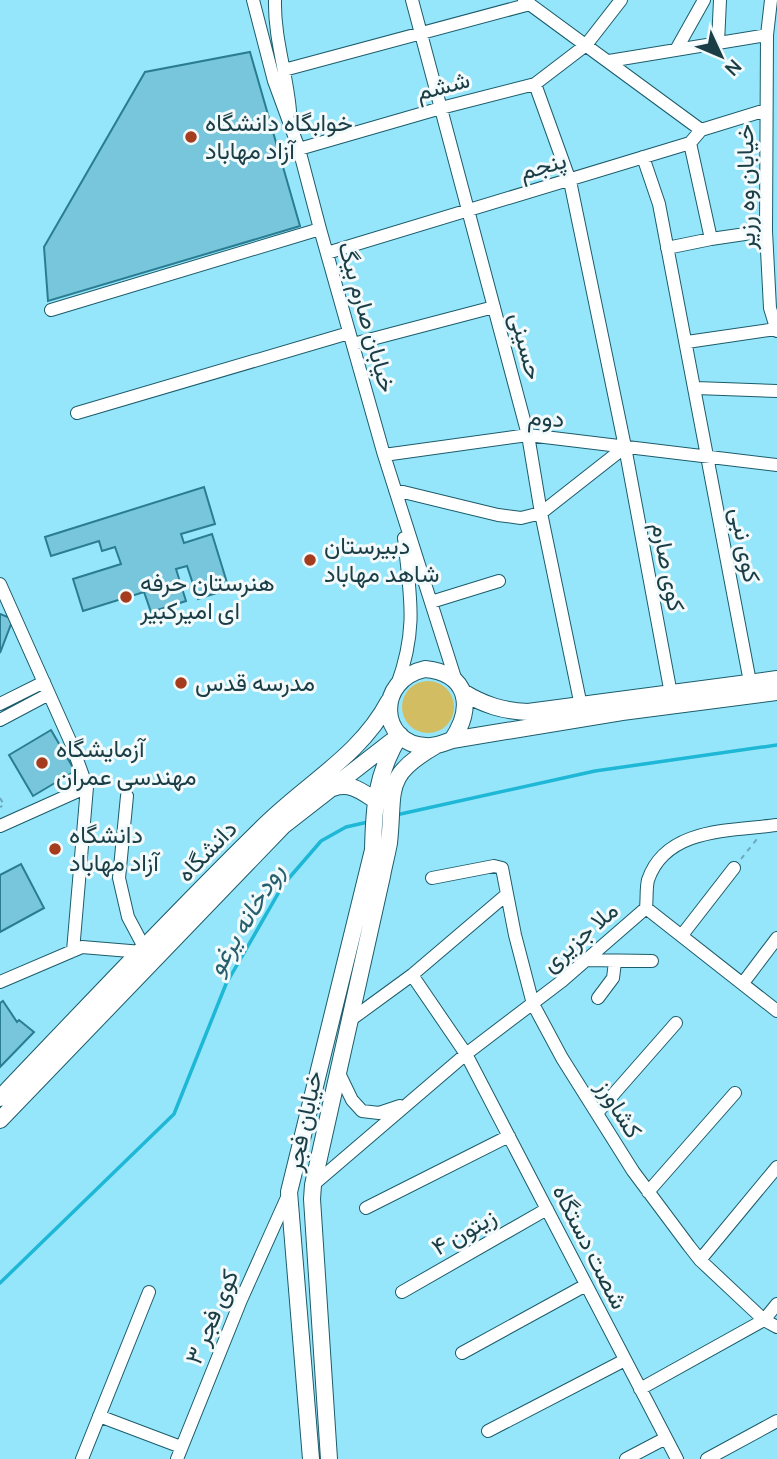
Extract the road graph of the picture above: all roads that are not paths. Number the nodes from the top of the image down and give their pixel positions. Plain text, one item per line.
1 (253, 0) edge
2 (275, 0) edge
3 (412, 0) edge
4 (621, 0) edge
5 (705, 0) edge
6 (720, 0) edge
7 (771, 0) edge
8 (527, 2) edge
9 (421, 33) junction
10 (767, 35) junction
11 (718, 43) junction
12 (586, 45) junction
13 (676, 50) junction
14 (609, 61) junction
15 (284, 70) junction
16 (535, 84) junction
17 (441, 108) junction
18 (766, 110) junction
19 (292, 129) junction
20 (701, 130) junction
21 (690, 143) junction
22 (299, 149) junction
23 (643, 157) junction
24 (768, 162) junction
25 (777, 177) edge
26 (570, 181) junction
27 (468, 210) junction
28 (320, 229) junction
29 (766, 231) junction
30 (711, 239) junction
31 (667, 248) junction
32 (327, 253) junction
33 (494, 307) junction
34 (51, 310) dead end
35 (776, 330) edge
36 (351, 338) junction
37 (687, 342) junction
38 (696, 388) junction
39 (777, 391) edge
40 (77, 413) dead end
41 (528, 435) junction
42 (625, 447) junction
43 (384, 455) junction
44 (707, 456) junction
45 (777, 465) edge
46 (395, 491) junction
47 (541, 513) junction
48 (402, 517) junction
49 (499, 581) dead end
50 (0, 584) edge
51 (431, 602) junction
52 (777, 679) edge
53 (750, 682) junction
54 (397, 685) junction
55 (459, 686) junction
56 (46, 688) junction
57 (777, 692) edge
58 (671, 694) junction
59 (390, 701) junction
60 (0, 704) edge
61 (582, 706) junction
62 (0, 720) edge
63 (400, 735) junction
64 (445, 743) junction
65 (87, 788) junction
66 (331, 788) junction
67 (127, 796) dead end
68 (380, 800) junction
69 (0, 826) edge
70 (771, 826) edge
71 (734, 868) road end
72 (432, 878) dead end
73 (506, 895) junction
74 (646, 908) junction
75 (682, 935) junction
76 (777, 938) edge
77 (143, 950) junction
78 (73, 951) junction
79 (584, 960) junction
80 (652, 961) dead end
81 (615, 962) junction
82 (412, 975) junction
83 (0, 982) edge
84 (743, 983) junction
85 (598, 998) dead end
86 (533, 1004) junction
87 (777, 1011) edge
88 (349, 1021) junction
89 (676, 1023) dead end
90 (466, 1054) junction
91 (338, 1071) junction
92 (735, 1093) dead end
93 (0, 1098) edge
94 (410, 1102) junction
95 (597, 1113) junction
96 (0, 1120) edge
97 (509, 1136) junction
98 (777, 1167) edge
99 (313, 1185) junction
100 (289, 1192) junction
101 (648, 1192) junction
102 (366, 1208) dead end
103 (547, 1209) junction
104 (700, 1259) junction
105 (586, 1285) junction
106 (149, 1292) dead end
107 (402, 1292) dead end
108 (777, 1304) edge
109 (764, 1320) junction
110 (777, 1327) edge
111 (462, 1353) dead end
112 (625, 1360) junction
113 (640, 1389) junction
114 (99, 1416) junction
115 (777, 1420) edge
116 (488, 1431) dead end
117 (666, 1438) junction
118 (179, 1453) edge
119 (82, 1459) edge
120 (311, 1459) edge
121 (329, 1459) edge
122 (626, 1459) edge
123 (677, 1459) edge
124 (707, 1459) edge

1 - 19 street
2 - 15 street
3 - 9 street, حسینی
4 - 12 street, ششم
5 - 13 street
6 - 11 street
7 - 10 street, خیابان وه رزیر
8 - 9 street
8 - 12 street
9 - 15 street
9 - 17 street, حسینی
10 - 11 street
10 - 18 street, خیابان وه رزیر
11 - 13 street
12 - 14 street
12 - 16 street, ششم
13 - 14 street
14 - 20 street
15 - 19 street
16 - 17 street, ششم
16 - 26 street, کوی صارم
17 - 22 street, ششم
17 - 27 street, حسینی
18 - 20 street
18 - 24 street, خیابان وه رزیر
19 - 22 street, خیابان صارم بیگ
20 - 21 street
21 - 23 street, پنجم
21 - 30 street
22 - 28 street, خیابان صارم بیگ
23 - 26 street, پنجم
23 - 31 street, کوی نبی
24 - 25 street
24 - 29 street, خیابان وه رزیر
26 - 27 street, پنجم
26 - 42 street, کوی صارم
27 - 32 street, پنجم
27 - 33 street, حسینی
28 - 32 street, خیابان صارم بیگ
28 - 34 street
29 - 30 street
29 - 35 street, خیابان وه رزیر
30 - 31 street
31 - 37 street, کوی نبی
32 - 36 street, خیابان صارم بیگ
33 - 36 street
33 - 41 street, حسینی
35 - 37 street
36 - 40 street
36 - 43 street, خیابان صارم بیگ
37 - 38 street, کوی نبی
38 - 39 street
38 - 44 street, کوی نبی
41 - 42 street, دوم
41 - 43 street, دوم
41 - 47 street, حسینی
42 - 44 street, دوم
42 - 47 street
42 - 58 street, کوی صارم
43 - 46 street, خیابان صارم بیگ
44 - 45 street, دوم
44 - 53 street, کوی نبی
46 - 47 street
46 - 48 street, خیابان صارم بیگ
47 - 61 street, حسینی
48 - 51 street, خیابان صارم بیگ
48 - 54 street, خیابان صارم بیگ
49 - 51 street
50 - 56 street
51 - 55 street, خیابان صارم بیگ
52 - 53 main road
53 - 58 main road
54 - 55 main road
54 - 59 main road
55 - 61 main road
55 - 64 main road
56 - 60 street
56 - 62 street
56 - 65 street
57 - 64 main road
58 - 61 main road
59 - 63 main road
59 - 77 main road, دانشگاه
63 - 64 main road
63 - 66 main road, دانشگاه
63 - 68 main road
64 - 68 main road
65 - 69 street
65 - 78 street
66 - 68 main road
66 - 96 main road, دانشگاه
67 - 77 street
68 - 88 main road, خیابان فجر
68 - 100 main road, خیابان فجر
70 - 74 street, ملا جزیری
71 - 75 street
72 - 73 street, کشاورز
73 - 82 street
73 - 86 street, کشاورز
74 - 75 street
74 - 79 street, ملا جزیری
75 - 84 street
76 - 84 street
77 - 78 street
77 - 93 main road, دانشگاه
78 - 83 street
79 - 81 street
79 - 86 street, ملا جزیری
80 - 81 street
81 - 85 street
82 - 88 street
82 - 90 street, شصت دستگاه
84 - 87 street
86 - 90 street, ملا جزیری
86 - 95 street, کشاورز
88 - 91 main road, خیابان فجر
89 - 95 street
90 - 94 street, ملا جزیری
90 - 97 street, شصت دستگاه
91 - 94 street
91 - 99 main road, خیابان فجر
92 - 101 street
94 - 99 street, ملا جزیری
95 - 101 street, کشاورز
97 - 102 street
97 - 103 street, شصت دستگاه
98 - 104 street
99 - 121 main road, خیابان فجر
100 - 118 street, کوی فجر ۳
100 - 120 main road, خیابان فجر
101 - 104 street, کشاورز
103 - 105 street, شصت دستگاه
103 - 107 street, زیتون ۴
104 - 109 street, کشاورز
105 - 111 street
105 - 112 street, شصت دستگاه
106 - 114 street
108 - 109 street
109 - 110 street, کشاورز
109 - 113 street
112 - 113 street, شصت دستگاه
112 - 116 street
113 - 117 street, شصت دستگاه
114 - 118 street
114 - 119 street
115 - 124 street
117 - 122 street
117 - 123 street, شصت دستگاه

